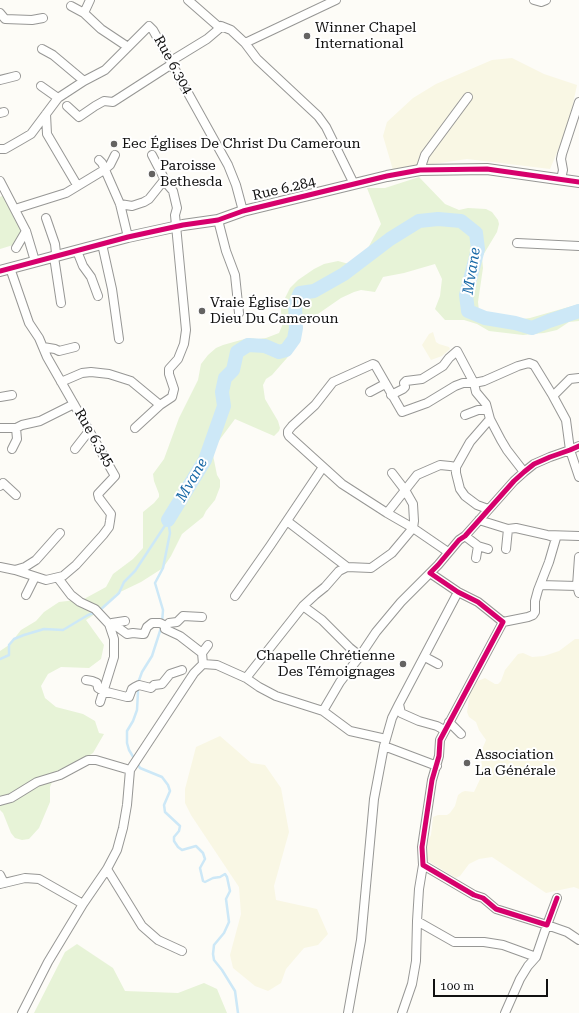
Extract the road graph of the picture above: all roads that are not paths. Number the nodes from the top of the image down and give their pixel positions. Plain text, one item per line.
1 (90, 0) edge
2 (188, 0) edge
3 (336, 0) edge
4 (534, 0) edge
5 (546, 0) edge
6 (71, 6) dead end
7 (0, 13) edge
8 (84, 13) junction
9 (42, 18) dead end
10 (220, 28) junction
11 (245, 43) junction
12 (128, 47) junction
13 (42, 49) dead end
14 (172, 63) junction
15 (16, 76) dead end
16 (0, 80) edge
17 (84, 81) junction
18 (41, 86) dead end
19 (468, 97) dead end
20 (58, 98) junction
21 (579, 102) edge
22 (67, 106) dead end
23 (46, 114) junction
24 (0, 149) edge
25 (115, 155) dead end
26 (152, 155) dead end
27 (99, 160) dead end
28 (104, 170) junction
29 (420, 170) junction
30 (165, 179) junction
31 (560, 179) junction
32 (0, 181) edge
33 (579, 182) edge
34 (354, 184) junction
35 (77, 185) junction
36 (120, 204) junction
37 (15, 209) junction
38 (243, 211) junction
39 (46, 218) dead end
40 (218, 220) junction
41 (176, 227) junction
42 (26, 231) junction
43 (128, 237) junction
44 (517, 243) dead end
45 (102, 244) junction
46 (579, 246) edge
47 (16, 248) dead end
48 (77, 251) junction
49 (54, 257) junction
50 (35, 261) junction
51 (10, 268) junction
52 (0, 271) edge
53 (98, 296) dead end
54 (61, 303) dead end
55 (239, 313) dead end
56 (119, 339) dead end
57 (43, 347) junction
58 (75, 347) dead end
59 (579, 378) edge
60 (61, 382) junction
61 (474, 383) junction
62 (385, 384) junction
63 (370, 392) dead end
64 (12, 395) dead end
65 (391, 395) junction
66 (553, 396) junction
67 (0, 397) edge
68 (481, 399) junction
69 (74, 404) junction
70 (160, 405) junction
71 (478, 410) junction
72 (487, 410) junction
73 (465, 414) dead end
74 (490, 419) junction
75 (0, 428) edge
76 (16, 428) junction
77 (135, 428) dead end
78 (89, 431) junction
79 (579, 446) edge
80 (12, 449) dead end
81 (75, 449) dead end
82 (570, 450) junction
83 (323, 467) junction
84 (456, 467) junction
85 (524, 472) junction
86 (392, 474) dead end
87 (579, 477) edge
88 (0, 486) edge
89 (406, 490) junction
90 (16, 495) dead end
91 (488, 509) junction
92 (387, 513) junction
93 (479, 520) junction
94 (287, 521) junction
95 (413, 528) junction
96 (508, 529) junction
97 (60, 533) dead end
98 (548, 535) junction
99 (465, 536) junction
100 (579, 536) edge
101 (478, 546) junction
102 (488, 549) dead end
103 (506, 549) dead end
104 (448, 552) junction
105 (579, 557) edge
106 (476, 558) dead end
107 (0, 567) edge
108 (347, 567) junction
109 (15, 570) junction
110 (430, 573) junction
111 (35, 577) junction
112 (58, 578) junction
113 (540, 585) junction
114 (578, 590) edge
115 (458, 592) junction
116 (26, 595) dead end
117 (235, 596) dead end
118 (303, 606) junction
119 (202, 617) dead end
120 (125, 621) dead end
121 (503, 622) junction
122 (110, 624) junction
123 (166, 626) junction
124 (208, 645) dead end
125 (202, 653) junction
126 (360, 656) junction
127 (425, 657) junction
128 (203, 664) junction
129 (438, 664) dead end
130 (182, 670) dead end
131 (246, 678) junction
132 (86, 680) dead end
133 (103, 691) junction
134 (100, 702) dead end
135 (399, 704) junction
136 (323, 711) junction
137 (449, 722) junction
138 (444, 730) junction
139 (461, 734) dead end
140 (385, 742) junction
141 (437, 766) junction
142 (130, 770) junction
143 (0, 801) edge
144 (423, 865) junction
145 (106, 869) junction
146 (1, 881) edge
147 (556, 898) dead end
148 (83, 904) junction
149 (417, 921) junction
150 (547, 925) junction
151 (579, 940) edge
152 (182, 951) dead end
153 (536, 957) junction
154 (22, 1013) edge
155 (348, 1013) edge
156 (402, 1013) edge
157 (505, 1013) edge

1 - 8 street
2 - 10 street
3 - 11 street
4 - 5 street
6 - 8 street
7 - 9 street
8 - 12 street
10 - 11 street
10 - 14 street
11 - 34 street
12 - 14 street, Rue 6.304
12 - 17 street, Rue 6.304
13 - 17 street
14 - 22 street
14 - 38 street, Rue 6.304
15 - 16 street
17 - 20 street, Rue 6.304
18 - 20 street
19 - 29 street
20 - 23 street, Rue 6.304
21 - 31 street
23 - 24 street, Rue 6.304
23 - 35 street
25 - 28 street
26 - 30 street
27 - 28 street
28 - 35 street
28 - 36 street
29 - 31 street, Rue 6.284
29 - 34 street, Rue 6.284
30 - 36 street
30 - 41 street
31 - 33 street, Rue 6.284
32 - 37 street
34 - 38 street, Rue 6.284
35 - 37 street
36 - 43 street
37 - 42 street
38 - 40 street, Rue 6.284
39 - 49 street
40 - 41 street, Rue 6.284
40 - 55 street
41 - 43 street, Rue 6.284
41 - 70 street
42 - 47 street
42 - 50 street
43 - 45 street, Rue 6.284
44 - 46 street
45 - 48 street, Rue 6.284
45 - 56 street
48 - 49 street, Rue 6.284
48 - 53 street
49 - 50 street, Rue 6.284
49 - 54 street
50 - 51 street, Rue 6.284
51 - 52 street, Rue 6.284
51 - 57 street, Rue 6.345
57 - 58 street
57 - 60 street, Rue 6.345
59 - 66 street
60 - 69 street, Rue 6.345
60 - 70 street
61 - 65 street
61 - 65 street
61 - 66 street
61 - 68 street
62 - 63 street
62 - 65 street
62 - 83 street
64 - 67 street
66 - 82 street
68 - 71 street
68 - 72 street
69 - 76 street
69 - 78 street, Rue 6.345
70 - 77 street
71 - 72 street
71 - 73 street
72 - 74 street
74 - 84 street
74 - 85 street
75 - 76 street
76 - 80 street
78 - 81 street
78 - 112 street, Rue 6.345
79 - 82 street
82 - 85 street
82 - 87 street
83 - 92 street
83 - 94 street
84 - 89 street
84 - 91 street
85 - 91 street
86 - 89 street
88 - 90 street
89 - 92 street
89 - 95 street
91 - 93 street
92 - 95 street
93 - 96 street
93 - 99 street
94 - 108 street
94 - 117 street
95 - 104 street
95 - 108 street
96 - 98 street
96 - 103 street
97 - 109 street
98 - 100 street
98 - 113 street
99 - 101 street
99 - 104 street
101 - 102 street
101 - 106 street
104 - 110 street
105 - 114 street
107 - 109 street
108 - 118 street
109 - 111 street
110 - 115 street
110 - 126 street
111 - 112 street
111 - 116 street
112 - 122 street
113 - 114 street
113 - 121 street
115 - 121 street
115 - 127 street
118 - 126 street
118 - 131 street
119 - 123 street
120 - 122 street
121 - 137 street
122 - 123 street
122 - 133 street
123 - 125 street
124 - 125 street
125 - 128 street
126 - 136 street
127 - 129 street
127 - 135 street
128 - 131 street
128 - 142 street
130 - 133 street
131 - 136 street
132 - 133 street
133 - 134 street
135 - 138 street
135 - 140 street
136 - 140 street
137 - 138 street
137 - 139 street
138 - 141 street
140 - 141 street
140 - 155 street
141 - 144 street
142 - 143 street
142 - 145 street
144 - 149 street
144 - 150 street
145 - 148 street
145 - 152 street
146 - 148 street
147 - 150 street
148 - 154 street
149 - 153 street
149 - 156 street
150 - 151 street
150 - 153 street
153 - 157 street

